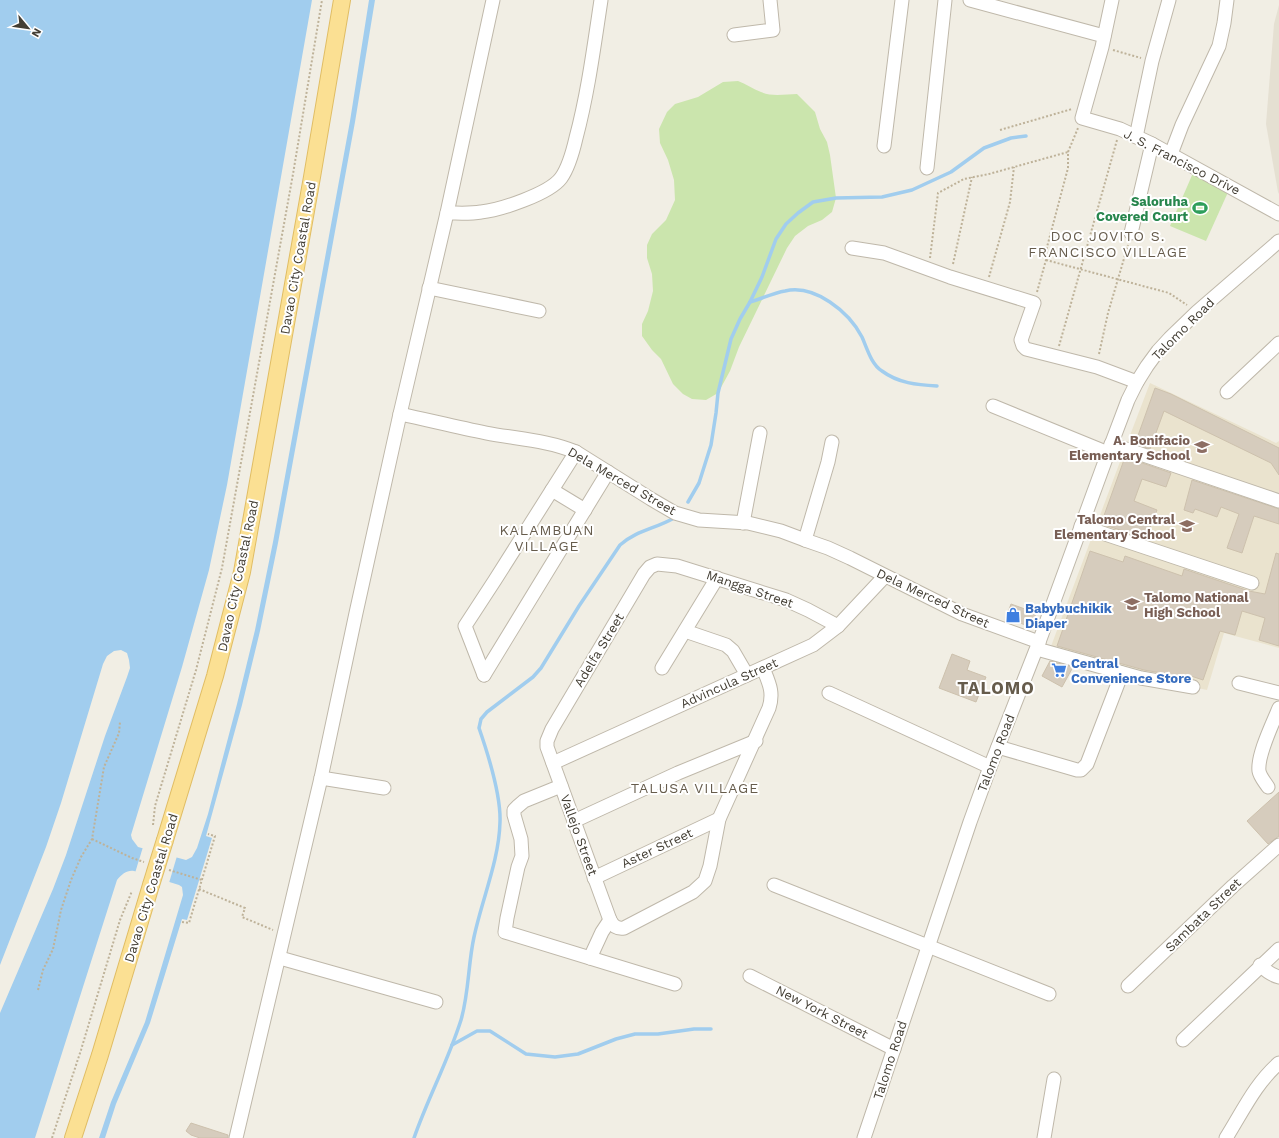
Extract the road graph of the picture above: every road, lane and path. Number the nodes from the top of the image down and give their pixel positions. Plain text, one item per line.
1 (322, 0) edge
2 (342, 0) edge
3 (493, 0) edge
4 (601, 0) edge
5 (770, 0) edge
6 (902, 0) edge
7 (945, 0) edge
8 (970, 0) edge
9 (1112, 0) edge
10 (1168, 0) edge
11 (1227, 0) edge
12 (734, 34) dead end
13 (1103, 42) junction
14 (1152, 61) junction
15 (1084, 112) junction
16 (1120, 129) junction
17 (1000, 130) dead end
18 (1136, 137) junction
19 (1152, 144) junction
20 (884, 146) dead end
21 (1068, 152) junction
22 (1171, 154) junction
23 (1014, 167) junction
24 (927, 168) dead end
25 (972, 177) junction
26 (447, 213) junction
27 (1279, 214) edge
28 (1131, 233) joint
29 (1279, 242) edge
30 (852, 248) dead end
31 (1046, 260) junction
32 (928, 269) junction
33 (1081, 270) junction
34 (950, 277) junction
35 (1118, 280) junction
36 (429, 288) junction
37 (986, 288) junction
38 (1034, 303) junction
39 (539, 311) dead end
40 (1197, 312) junction
41 (1279, 343) edge
42 (1056, 357) junction
43 (1097, 367) junction
44 (1137, 382) junction
45 (1226, 392) dead end
46 (993, 406) dead end
47 (400, 414) junction
48 (760, 433) dead end
49 (832, 442) dead end
50 (1110, 448) junction
51 (576, 452) junction
52 (608, 472) junction
53 (552, 490) junction
54 (1279, 501) edge
55 (585, 510) junction
56 (743, 523) junction
57 (1081, 526) junction
58 (805, 540) junction
59 (657, 564) joint
60 (885, 576) junction
61 (717, 578) junction
62 (1252, 583) dead end
63 (838, 626) junction
64 (685, 631) junction
65 (1038, 645) junction
66 (662, 668) dead end
67 (763, 668) junction
68 (1122, 672) junction
69 (747, 675) junction
70 (1239, 683) dead end
71 (1193, 687) dead end
72 (829, 693) dead end
73 (1279, 693) edge
74 (1279, 708) edge
75 (120, 722) dead end
76 (547, 741) joint
77 (756, 741) junction
78 (998, 747) junction
79 (553, 763) junction
80 (990, 767) junction
81 (321, 778) junction
82 (561, 786) junction
83 (1268, 787) dead end
84 (384, 788) dead end
85 (719, 819) junction
86 (574, 821) junction
87 (153, 825) dead end
88 (208, 834) dead end
89 (1279, 844) edge
90 (594, 878) junction
91 (774, 885) dead end
92 (199, 889) junction
93 (132, 891) dead end
94 (182, 922) dead end
95 (613, 924) junction
96 (285, 935) junction
97 (928, 946) junction
98 (1279, 949) edge
99 (280, 958) junction
100 (590, 958) junction
101 (1260, 965) junction
102 (750, 976) dead end
103 (1279, 977) edge
104 (675, 984) dead end
105 (1128, 986) dead end
106 (38, 990) dead end
107 (1050, 994) dead end
108 (436, 1002) dead end
109 (1183, 1040) dead end
110 (894, 1049) junction
111 (1279, 1063) edge
112 (1054, 1079) dead end
113 (52, 1138) edge
114 (73, 1138) edge
115 (236, 1138) edge
116 (864, 1138) edge
117 (1044, 1138) edge
118 (1226, 1138) edge

1 - 87 path
2 - 114 main road, Davao City Coastal Road, bridge
3 - 26 street
4 - 26 street
5 - 12 street
6 - 20 street
7 - 24 street
8 - 13 street
9 - 13 street
10 - 14 street
11 - 22 street
13 - 14 path
13 - 15 street
14 - 18 street
15 - 16 street, J. S. Francisco Drive
15 - 17 path
15 - 21 path
16 - 18 street, J. S. Francisco Drive
16 - 33 path
18 - 19 street, J. S. Francisco Drive
19 - 22 street, J. S. Francisco Drive
19 - 28 street
21 - 23 path
21 - 31 path
22 - 27 street, J. S. Francisco Drive
23 - 25 path
23 - 37 path
25 - 32 path
25 - 34 path
26 - 36 street
28 - 35 path
29 - 40 street, Talomo Road
30 - 32 street
31 - 33 path
31 - 38 path
32 - 34 street
33 - 35 path
33 - 42 path
34 - 37 street
35 - 40 path
35 - 43 path
36 - 39 street
36 - 47 street
37 - 38 street
38 - 42 street
40 - 44 street, Talomo Road
41 - 45 street
42 - 43 street
43 - 44 street
44 - 50 street, Talomo Road
46 - 50 street
47 - 51 street, Dela Merced Street
47 - 81 street
48 - 56 street
49 - 58 street
50 - 54 street
50 - 57 street, Talomo Road
51 - 52 street, Dela Merced Street
51 - 53 street
52 - 55 street
52 - 56 street, Dela Merced Street
53 - 55 street
53 - 55 street
56 - 58 street, Dela Merced Street
57 - 62 street
57 - 65 street, Talomo Road
58 - 60 street, Dela Merced Street
59 - 61 street, Mangga Street
59 - 76 street, Adelfa Street
60 - 63 street, Advincula Street
60 - 65 street, Dela Merced Street
61 - 63 street, Mangga Street
61 - 64 street
63 - 67 street, Advincula Street
64 - 66 street
64 - 69 street
65 - 68 street, Dela Merced Street
65 - 78 street, Talomo Road
67 - 69 street, Advincula Street
67 - 77 street
68 - 71 street, Dela Merced Street
68 - 78 street
69 - 79 street, Advincula Street
70 - 73 street
72 - 80 street
74 - 83 street
75 - 106 path
76 - 79 street, Vallejo Street
77 - 85 street
77 - 86 street
78 - 80 street, Talomo Road
79 - 82 street, Vallejo Street
80 - 97 street, Talomo Road
81 - 84 street
81 - 96 street
82 - 86 street, Vallejo Street
82 - 100 street
85 - 90 street, Aster Street
85 - 95 street
86 - 90 street, Vallejo Street
88 - 92 path
89 - 105 street, Sambata Street
90 - 95 street, Vallejo Street
91 - 97 street
92 - 94 path
92 - 96 path
93 - 113 path
95 - 100 street
96 - 99 street
97 - 107 street
97 - 110 street, Talomo Road
98 - 101 street
99 - 108 street
99 - 115 street
100 - 104 street
101 - 103 street
101 - 109 street
102 - 110 street, New York Street
110 - 116 street, Talomo Road
111 - 118 street
112 - 117 street

